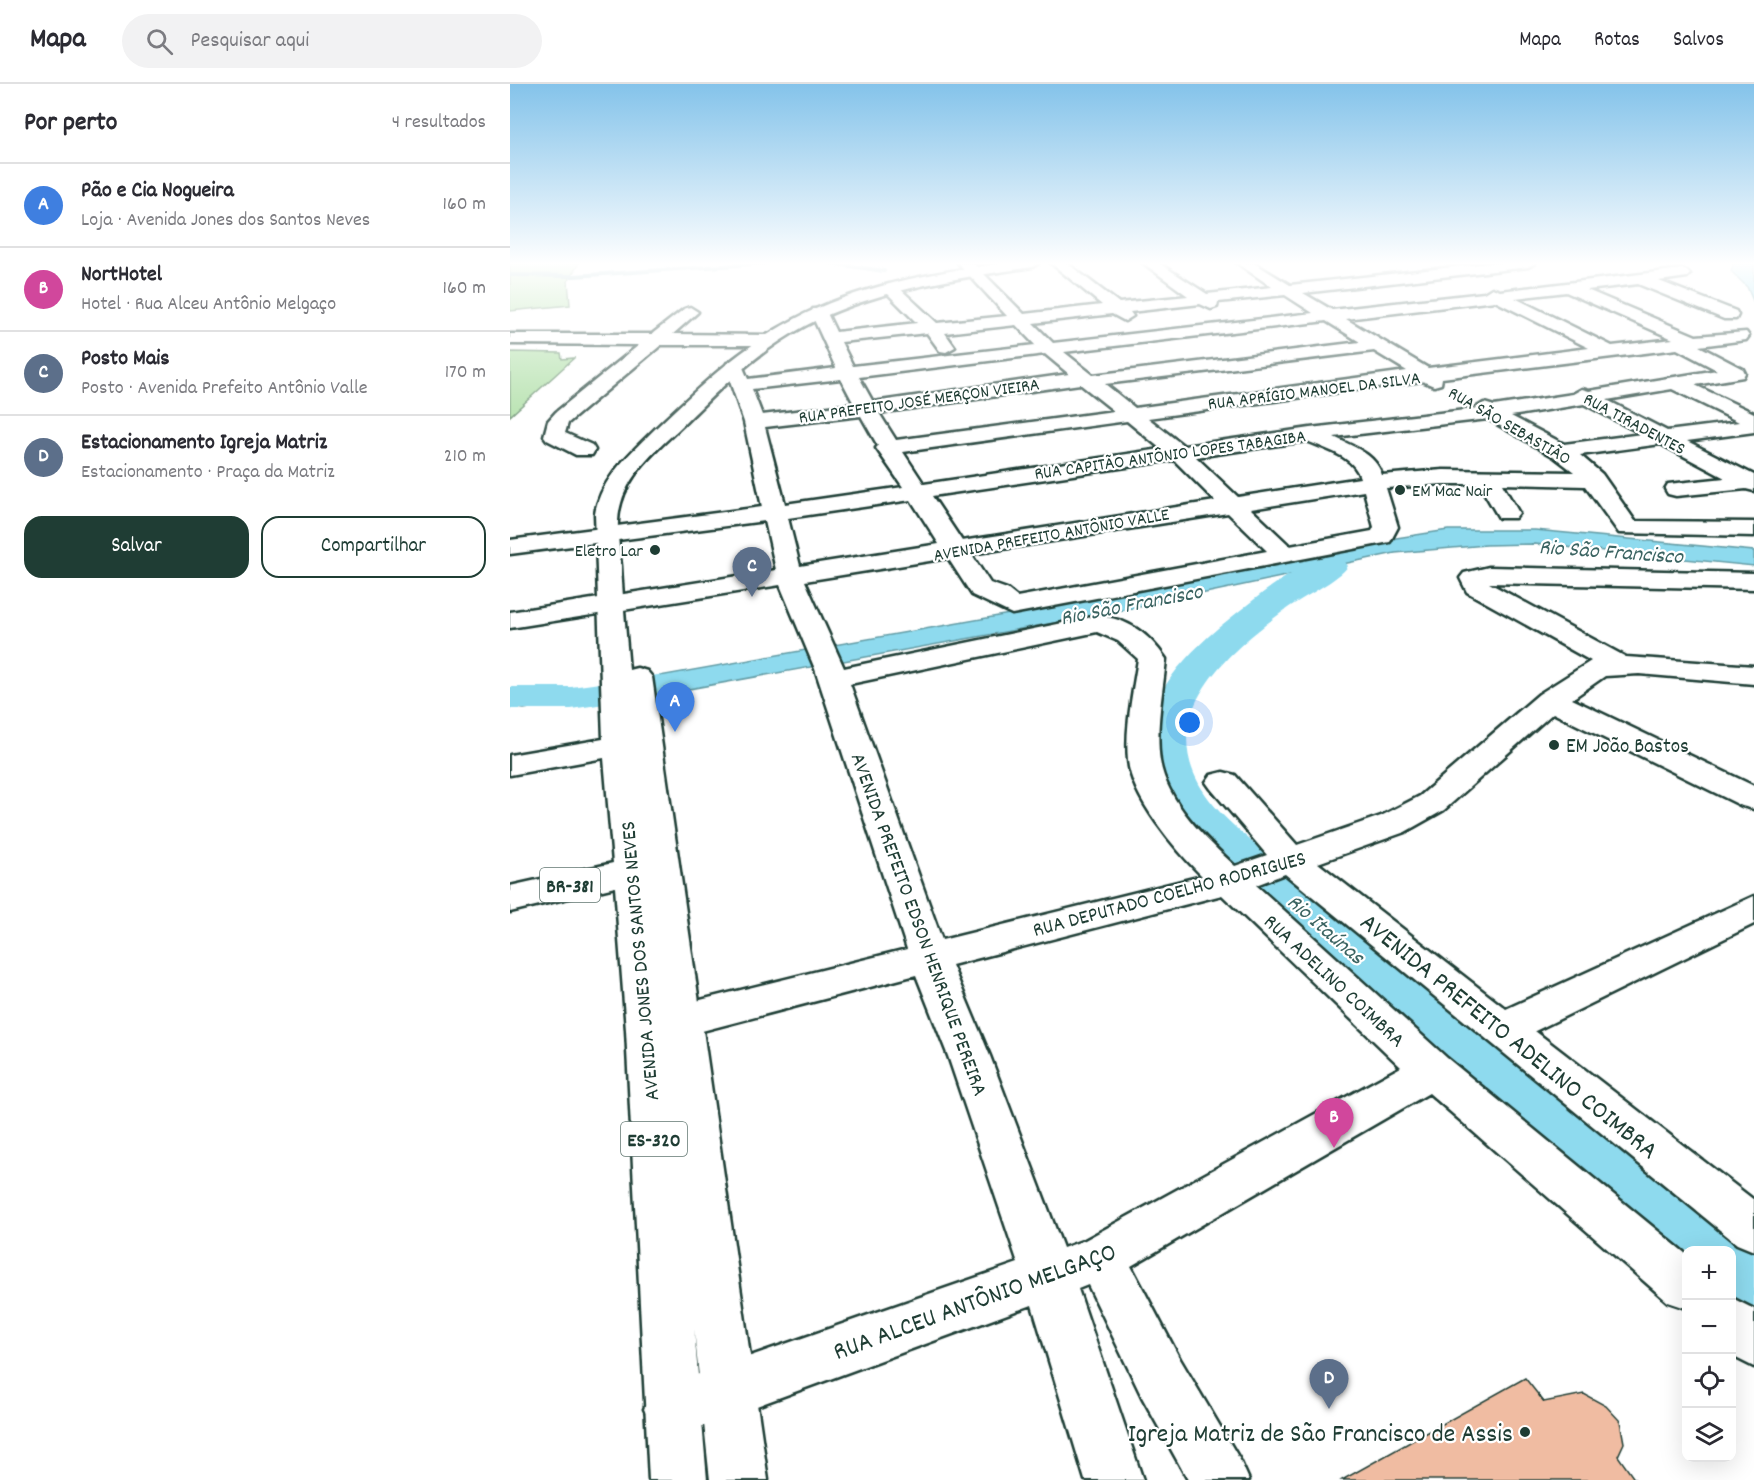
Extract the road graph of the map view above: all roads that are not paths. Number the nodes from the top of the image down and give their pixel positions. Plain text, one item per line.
1 (541, 328) edge
2 (669, 328) edge
3 (792, 328) edge
4 (826, 328) edge
5 (931, 328) edge
6 (932, 328) edge
7 (1027, 328) edge
8 (1138, 328) edge
9 (1225, 328) edge
10 (1244, 328) edge
11 (1350, 328) edge
12 (1563, 328) edge
13 (1658, 328) edge
14 (1740, 336) dead end
15 (658, 337) junction
16 (556, 338) junction
17 (830, 338) junction
18 (1149, 338) junction
19 (510, 339) edge
20 (771, 340) junction
21 (1686, 342) junction
22 (1377, 345) junction
23 (1049, 349) junction
24 (1610, 351) junction
25 (1279, 357) junction
26 (954, 359) junction
27 (1516, 362) junction
28 (1183, 369) junction
29 (848, 371) junction
30 (1426, 375) junction
31 (738, 376) junction
32 (1085, 379) junction
33 (1679, 384) junction
34 (1326, 387) junction
35 (984, 392) junction
36 (1588, 398) junction
37 (865, 409) junction
38 (1491, 413) junction
39 (1130, 414) junction
40 (1754, 421) edge
41 (754, 422) junction
42 (1754, 426) edge
43 (1310, 434) junction
44 (1665, 439) junction
45 (887, 448) junction
46 (584, 450) dead end
47 (1561, 451) junction
48 (1179, 453) junction
49 (1487, 478) junction
50 (1594, 479) junction
51 (1753, 482) edge
52 (1371, 483) junction
53 (1676, 489) dead end
54 (917, 492) junction
55 (1232, 504) junction
56 (773, 513) junction
57 (1507, 513) dead end
58 (1754, 529) edge
59 (616, 533) junction
60 (510, 547) edge
61 (956, 551) junction
62 (1285, 555) junction
63 (790, 577) junction
64 (1754, 581) edge
65 (622, 603) junction
66 (510, 620) edge
67 (828, 664) junction
68 (1618, 665) junction
69 (1754, 675) edge
70 (1550, 700) junction
71 (631, 743) junction
72 (510, 765) edge
73 (1222, 782) dead end
74 (1754, 799) edge
75 (1285, 863) junction
76 (646, 867) junction
77 (1233, 880) junction
78 (510, 899) edge
79 (1754, 909) edge
80 (929, 957) junction
81 (664, 1025) junction
82 (1501, 1029) junction
83 (1432, 1070) junction
84 (1754, 1229) edge
85 (1100, 1258) junction
86 (1048, 1276) junction
87 (1682, 1282) edge
88 (1736, 1327) edge
89 (1754, 1342) edge
90 (729, 1389) junction
91 (672, 1409) junction
92 (678, 1480) edge
93 (739, 1480) edge
94 (1114, 1480) edge
95 (1220, 1480) edge

1 - 16 street
2 - 15 street
3 - 20 street, AVENIDA JONES DOS SANTOS NEVES / ES-320
4 - 17 street
5 - 17 street
6 - 26 street
7 - 23 street
8 - 18 street
9 - 18 street
10 - 25 street
11 - 22 street, RUA SÃO SEBASTIÃO
12 - 24 street
13 - 21 street
14 - 21 street, RUA APRÍGIO MANOEL DA SILVA
15 - 16 street
15 - 20 street
15 - 46 street
16 - 19 street
17 - 29 street
18 - 23 street
18 - 28 street
20 - 31 street, AVENIDA JONES DOS SANTOS NEVES / ES-320
21 - 24 street, RUA APRÍGIO MANOEL DA SILVA
21 - 33 street, RUA CAPITÃO ANTÔNIO LOPES TABAGIBA
22 - 25 street, RUA PREFEITO JOSÉ MERÇON VIEIRA
22 - 30 street, RUA SÃO SEBASTIÃO
23 - 26 street
23 - 32 street
24 - 27 street, RUA APRÍGIO MANOEL DA SILVA
24 - 33 street
25 - 28 street, RUA PREFEITO JOSÉ MERÇON VIEIRA
25 - 34 street
26 - 29 street
26 - 35 street
27 - 30 street, RUA APRÍGIO MANOEL DA SILVA
27 - 36 street, RUA TIRADENTES
28 - 32 street, RUA PREFEITO JOSÉ MERÇON VIEIRA
29 - 31 street
29 - 37 street
30 - 34 street, RUA APRÍGIO MANOEL DA SILVA
30 - 38 street, RUA SÃO SEBASTIÃO
31 - 41 street, AVENIDA PREFEITO EDSON HENRIQUE PEREIRA
31 - 59 street, AVENIDA JONES DOS SANTOS NEVES / ES-320
32 - 35 street, RUA PREFEITO JOSÉ MERÇON VIEIRA
32 - 39 street
33 - 36 street, RUA CAPITÃO ANTÔNIO LOPES TABAGIBA
33 - 40 street
34 - 39 street, RUA APRÍGIO MANOEL DA SILVA
35 - 37 street, RUA PREFEITO JOSÉ MERÇON VIEIRA
36 - 38 street, RUA CAPITÃO ANTÔNIO LOPES TABAGIBA
36 - 44 street, RUA TIRADENTES
37 - 41 street, RUA PREFEITO JOSÉ MERÇON VIEIRA
37 - 45 street
38 - 43 street, RUA CAPITÃO ANTÔNIO LOPES TABAGIBA
38 - 47 street, RUA SÃO SEBASTIÃO
39 - 45 street, RUA APRÍGIO MANOEL DA SILVA
39 - 48 street
41 - 56 street, AVENIDA PREFEITO EDSON HENRIQUE PEREIRA
42 - 44 street
43 - 48 street, RUA CAPITÃO ANTÔNIO LOPES TABAGIBA
43 - 52 street
44 - 47 street
44 - 51 street, RUA TIRADENTES
45 - 54 street
47 - 50 street, RUA SÃO SEBASTIÃO
48 - 54 street, RUA CAPITÃO ANTÔNIO LOPES TABAGIBA
48 - 55 street
49 - 50 street, AVENIDA PREFEITO ANTÔNIO VALLE
49 - 52 street, AVENIDA PREFEITO ANTÔNIO VALLE
49 - 57 street
50 - 58 street, RUA SÃO SEBASTIÃO
51 - 53 street
52 - 55 street, AVENIDA PREFEITO ANTÔNIO VALLE
52 - 62 street
54 - 56 street, RUA CAPITÃO ANTÔNIO LOPES TABAGIBA
54 - 61 street
55 - 61 street, AVENIDA PREFEITO ANTÔNIO VALLE
55 - 62 street
56 - 59 street, RUA CAPITÃO ANTÔNIO LOPES TABAGIBA
56 - 63 street, AVENIDA PREFEITO EDSON HENRIQUE PEREIRA
59 - 60 street, RUA CAPITÃO ANTÔNIO LOPES TABAGIBA
59 - 65 street, AVENIDA JONES DOS SANTOS NEVES / ES-320
61 - 62 street
61 - 63 street, AVENIDA PREFEITO ANTÔNIO VALLE
63 - 65 street, AVENIDA PREFEITO ANTÔNIO VALLE
63 - 67 street, AVENIDA PREFEITO EDSON HENRIQUE PEREIRA
64 - 68 street
65 - 66 street, AVENIDA PREFEITO ANTÔNIO VALLE
65 - 71 street, AVENIDA JONES DOS SANTOS NEVES / ES-320
67 - 77 street, RUA ADELINO COIMBRA
67 - 80 street, AVENIDA PREFEITO EDSON HENRIQUE PEREIRA
68 - 69 street, RUA DEPUTADO COELHO RODRIGUES
68 - 70 street, RUA DEPUTADO COELHO RODRIGUES
70 - 74 street
70 - 75 street, RUA DEPUTADO COELHO RODRIGUES
71 - 72 street
71 - 76 street, AVENIDA JONES DOS SANTOS NEVES / ES-320
73 - 75 street, AVENIDA PREFEITO ADELINO COIMBRA
75 - 77 street, RUA DEPUTADO COELHO RODRIGUES
75 - 82 street, AVENIDA PREFEITO ADELINO COIMBRA
76 - 78 street, BR-381
76 - 81 street, AVENIDA JONES DOS SANTOS NEVES / ES-320
77 - 80 street, RUA DEPUTADO COELHO RODRIGUES
77 - 83 street, RUA ADELINO COIMBRA
79 - 82 street
80 - 81 street, RUA DEPUTADO COELHO RODRIGUES
80 - 86 street, AVENIDA PREFEITO EDSON HENRIQUE PEREIRA
81 - 90 street, AVENIDA JONES DOS SANTOS NEVES / ES-320
81 - 91 street, AVENIDA JONES DOS SANTOS NEVES / ES-320
82 - 84 street, AVENIDA PREFEITO ADELINO COIMBRA
83 - 85 street, RUA ALCEU ANTÔNIO MELGAÇO
83 - 87 street, RUA ADELINO COIMBRA
85 - 86 street, RUA ALCEU ANTÔNIO MELGAÇO
85 - 95 street
86 - 90 street, RUA ALCEU ANTÔNIO MELGAÇO
86 - 94 street, AVENIDA PREFEITO EDSON HENRIQUE PEREIRA
88 - 89 street
90 - 91 street, RUA ALCEU ANTÔNIO MELGAÇO
90 - 93 street, AVENIDA JONES DOS SANTOS NEVES / ES-320
91 - 92 street, AVENIDA JONES DOS SANTOS NEVES / ES-320

